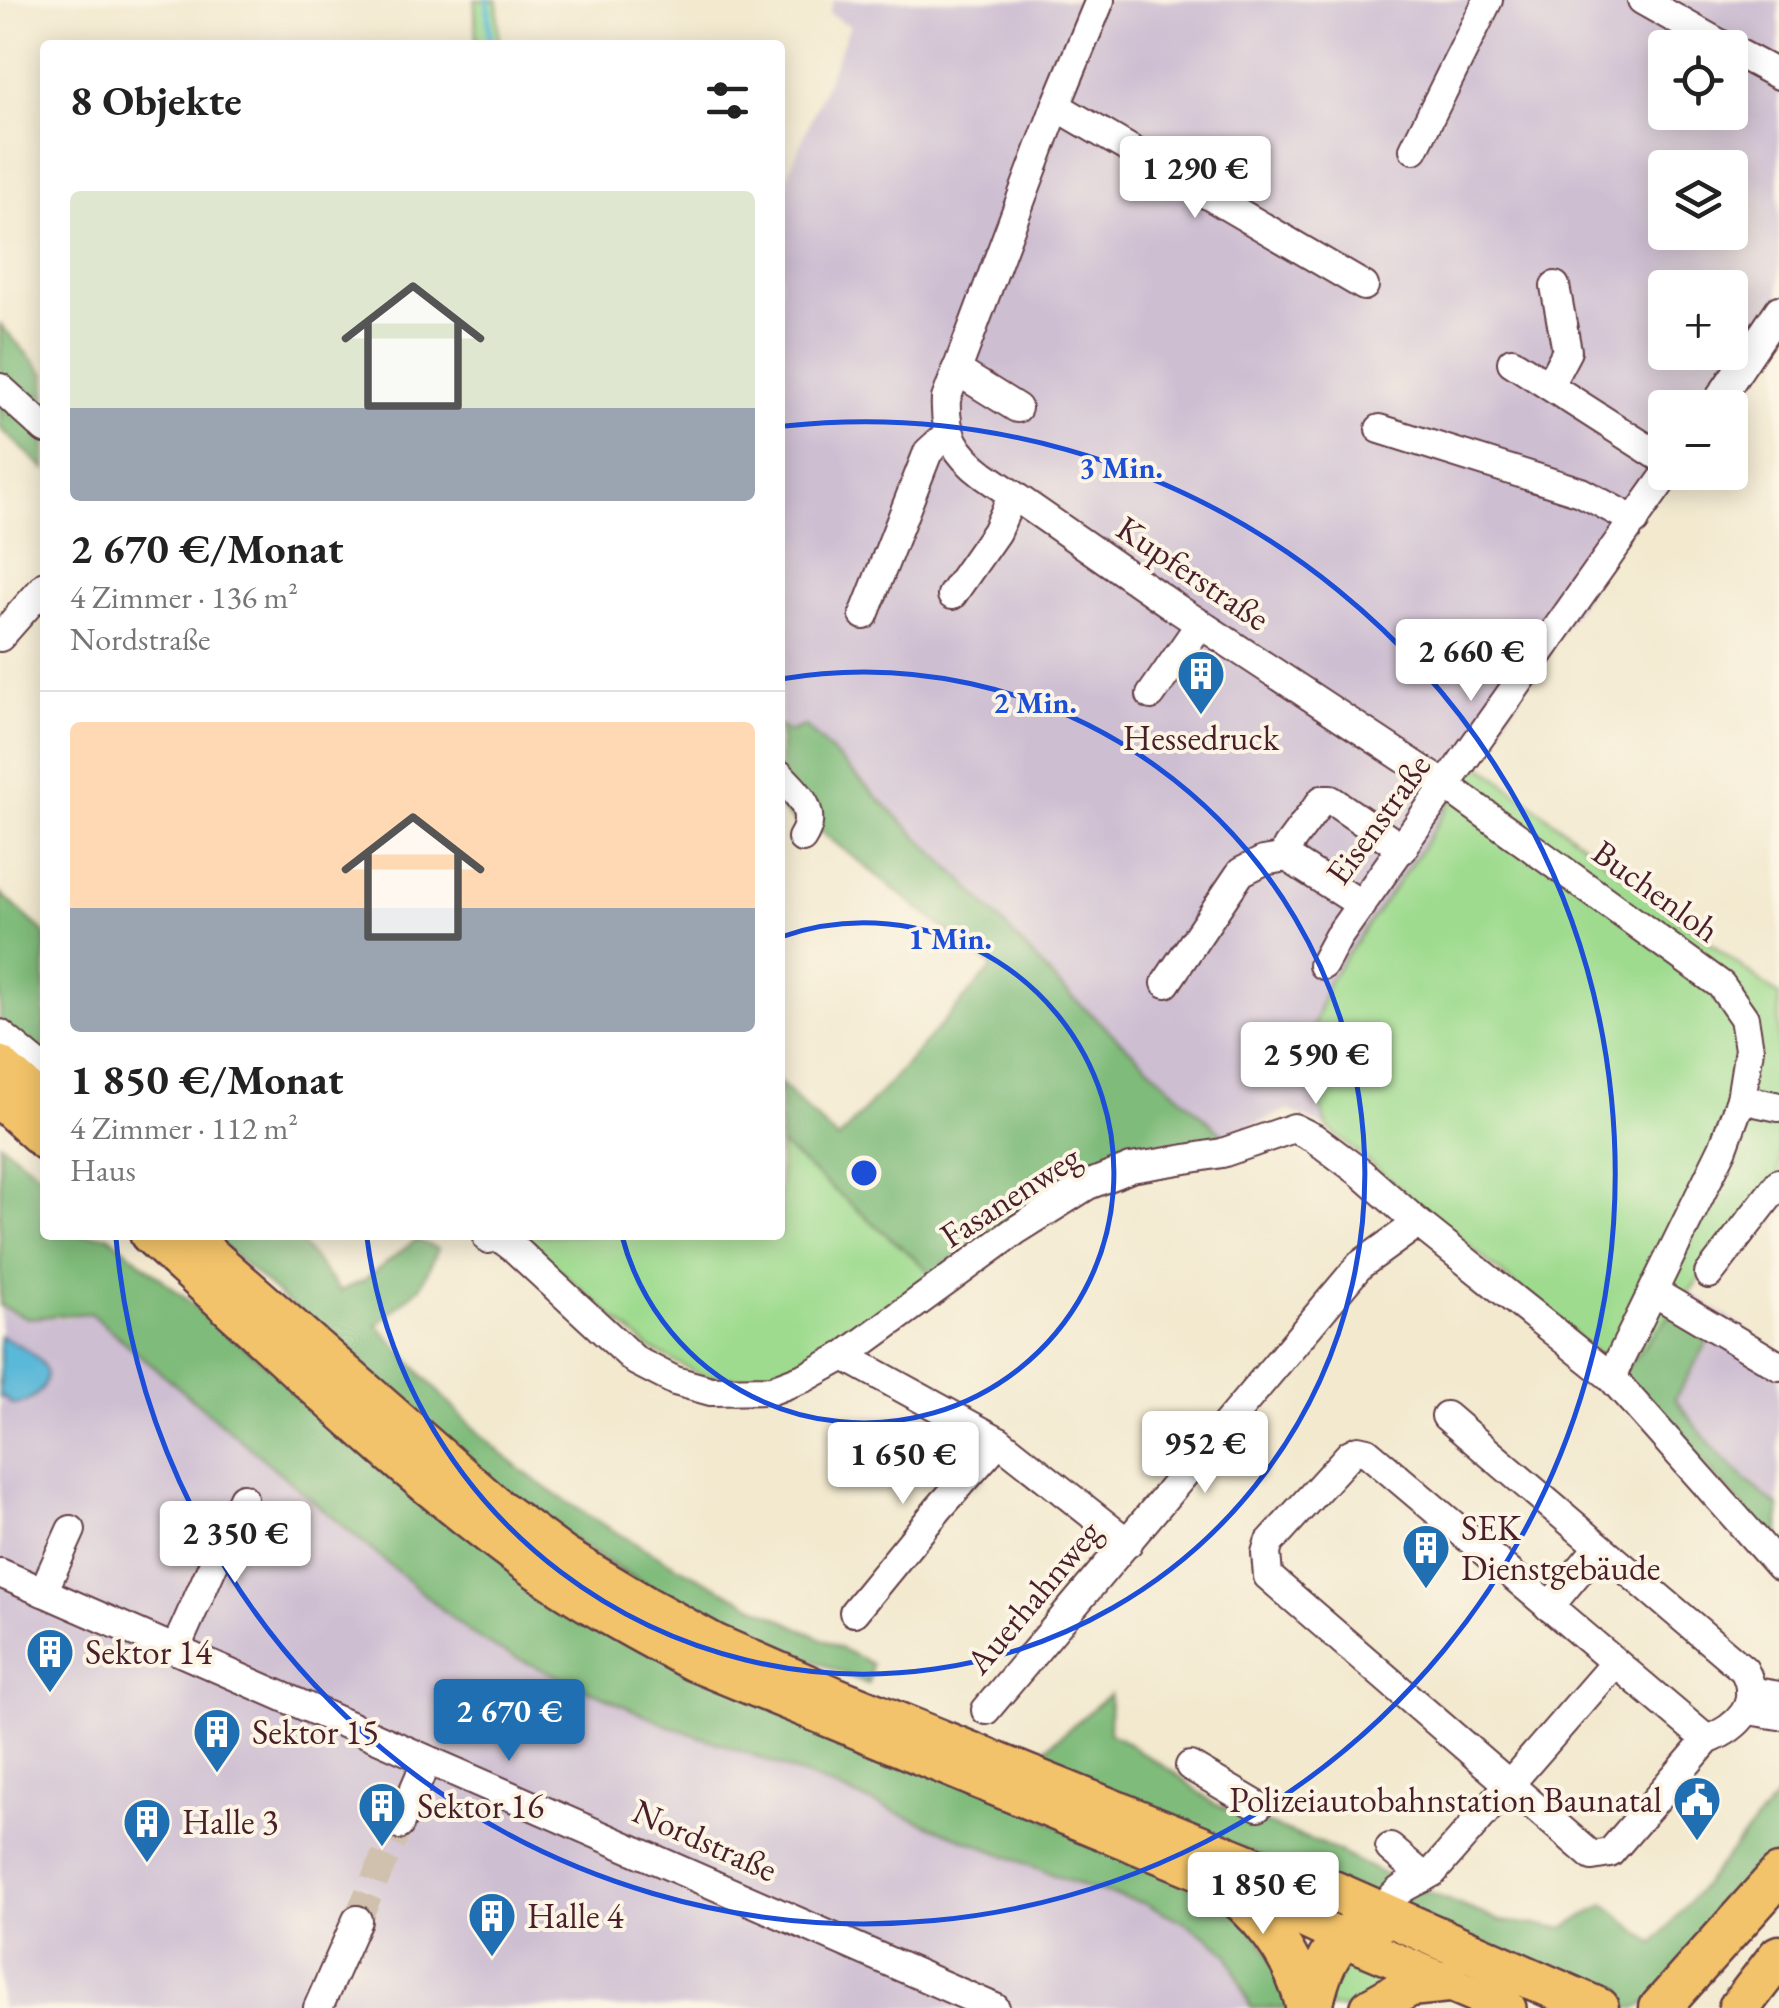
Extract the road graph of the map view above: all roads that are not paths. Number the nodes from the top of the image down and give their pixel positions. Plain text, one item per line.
1 (1100, 0) edge
2 (1488, 0) edge
3 (1642, 0) edge
4 (1696, 30) edge
5 (1748, 59) edge
6 (1779, 76) edge
7 (1056, 106) junction
8 (1414, 149) dead end
9 (1364, 286) dead end
10 (1554, 286) dead end
11 (1779, 310) edge
12 (1512, 362) dead end
13 (956, 370) junction
14 (1549, 385) junction
15 (0, 388) edge
16 (1725, 390) edge
17 (1017, 408) dead end
18 (40, 424) edge
19 (1380, 428) dead end
20 (949, 434) junction
21 (1648, 449) edge
22 (1656, 490) edge
23 (1012, 495) junction
24 (1636, 521) junction
25 (40, 592) edge
26 (952, 595) dead end
27 (864, 615) dead end
28 (1200, 624) junction
29 (0, 637) edge
30 (1150, 694) dead end
31 (785, 781) edge
32 (1448, 787) junction
33 (802, 838) dead end
34 (1403, 849) junction
35 (1287, 857) junction
36 (1362, 905) junction
37 (1323, 965) dead end
38 (1166, 983) dead end
39 (0, 1034) edge
40 (0, 1064) edge
41 (40, 1067) edge
42 (1741, 1099) junction
43 (40, 1100) edge
44 (0, 1101) edge
45 (1779, 1107) edge
46 (0, 1124) edge
47 (40, 1138) edge
48 (40, 1141) edge
49 (1779, 1183) edge
50 (1418, 1223) junction
51 (153, 1240) edge
52 (195, 1240) edge
53 (503, 1240) edge
54 (1709, 1274) dead end
55 (1654, 1292) junction
56 (844, 1356) junction
57 (1779, 1366) edge
58 (1612, 1378) junction
59 (1446, 1416) dead end
60 (999, 1441) junction
61 (243, 1498) dead end
62 (70, 1530) dead end
63 (1128, 1543) junction
64 (1598, 1548) junction
65 (1779, 1566) edge
66 (0, 1573) edge
67 (42, 1592) junction
68 (1549, 1607) junction
69 (854, 1612) dead end
70 (175, 1650) junction
71 (1614, 1664) junction
72 (1779, 1696) edge
73 (1749, 1700) junction
74 (986, 1710) dead end
75 (1779, 1716) edge
76 (1706, 1740) junction
77 (427, 1760) junction
78 (1190, 1766) dead end
79 (1510, 1783) junction
80 (1258, 1806) dead end
81 (398, 1825) tunnel mouth
82 (1390, 1848) dead end
83 (1280, 1875) joint
84 (1779, 1875) edge
85 (1212, 1877) junction
86 (1424, 1877) junction
87 (357, 1920) tunnel mouth
88 (1366, 1930) junction
89 (1779, 1956) edge
90 (1448, 1982) junction
91 (318, 2008) edge
92 (995, 2008) edge
93 (1310, 2008) edge
94 (1372, 2008) edge
95 (1508, 2008) edge
96 (1568, 2008) edge
97 (1598, 2008) edge
98 (1660, 2008) edge
99 (1739, 2008) edge

1 - 7 street
2 - 8 street
3 - 4 street
5 - 6 street
7 - 9 street
7 - 13 street
10 - 14 street
11 - 16 street
12 - 14 street
13 - 17 street
13 - 20 street
14 - 21 street
15 - 18 street
19 - 24 street
20 - 23 street, Kupferstraße
20 - 27 street
22 - 24 street, Eisenstraße
23 - 26 street
23 - 28 street, Kupferstraße
24 - 32 street, Eisenstraße
25 - 29 street
28 - 30 street
28 - 32 street, Kupferstraße
31 - 33 street
32 - 34 street, Eisenstraße
32 - 42 street, Buchenloh
34 - 35 street
34 - 36 street, Eisenstraße
35 - 36 street
35 - 38 street
36 - 37 street, Eisenstraße
39 - 41 street
40 - 43 main road
42 - 45 street
42 - 55 street, Buchenloh
44 - 47 main road
46 - 48 street
49 - 54 street
50 - 56 street, Fasanenweg
50 - 58 street, Fasanenweg
50 - 63 street, Auerhahnweg
51 - 85 main road
52 - 83 main road
53 - 56 street, Fasanenweg
55 - 57 street
55 - 58 street, Buchenloh
56 - 60 street
58 - 65 street, Fasanenweg
59 - 64 street
60 - 63 street
60 - 69 street
61 - 70 street
62 - 67 street
63 - 74 street, Auerhahnweg
64 - 68 street
64 - 73 street
66 - 67 street, Nordstraße
67 - 70 street, Nordstraße
68 - 71 street
68 - 79 street
70 - 77 street, Nordstraße
71 - 76 street
71 - 79 street
72 - 73 street
73 - 75 street
73 - 76 street
76 - 79 street
77 - 81 street
77 - 92 street, Nordstraße
78 - 80 street
79 - 86 street
82 - 86 street
83 - 88 highway
84 - 98 highway
85 - 88 main road
85 - 93 highway
86 - 88 street
87 - 91 street
88 - 90 main road
88 - 93 highway
88 - 96 main road
88 - 97 highway
89 - 99 highway
90 - 94 highway
90 - 95 main road

